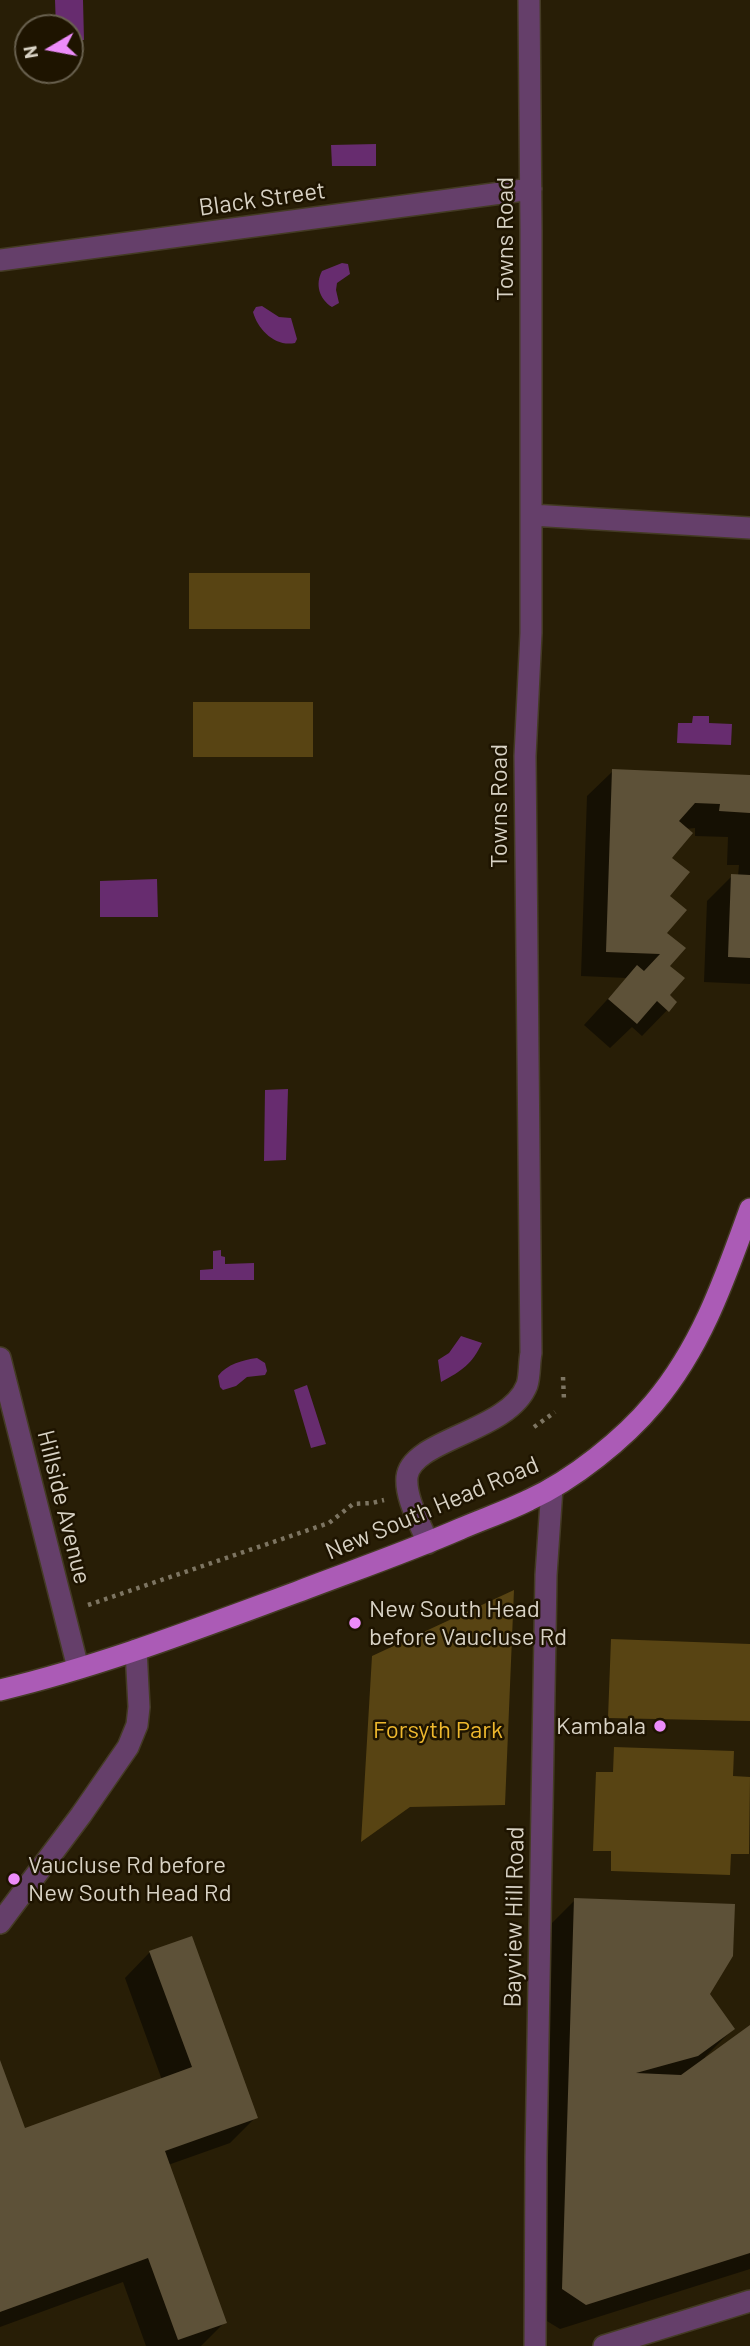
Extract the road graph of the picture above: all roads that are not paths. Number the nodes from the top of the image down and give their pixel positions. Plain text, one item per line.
1 (529, 0) edge
2 (531, 189) junction
3 (0, 260) edge
4 (531, 514) junction
5 (750, 528) edge
6 (750, 1209) edge
7 (0, 1358) edge
8 (552, 1488) junction
9 (428, 1543) junction
10 (136, 1650) junction
11 (78, 1668) junction
12 (0, 1690) edge
13 (0, 1923) edge
14 (750, 2301) edge
15 (535, 2346) edge
16 (604, 2346) edge

1 - 2 street, Towns Road
2 - 3 street, Black Street
2 - 4 street, Towns Road
4 - 5 street
4 - 9 street, Towns Road
6 - 8 main road, New South Head Road
7 - 11 street, Hillside Avenue
8 - 9 main road, New South Head Road
8 - 15 street, Bayview Hill Road
9 - 10 main road, New South Head Road
10 - 11 main road, New South Head Road
10 - 13 street
11 - 12 main road, New South Head Road
14 - 16 street

